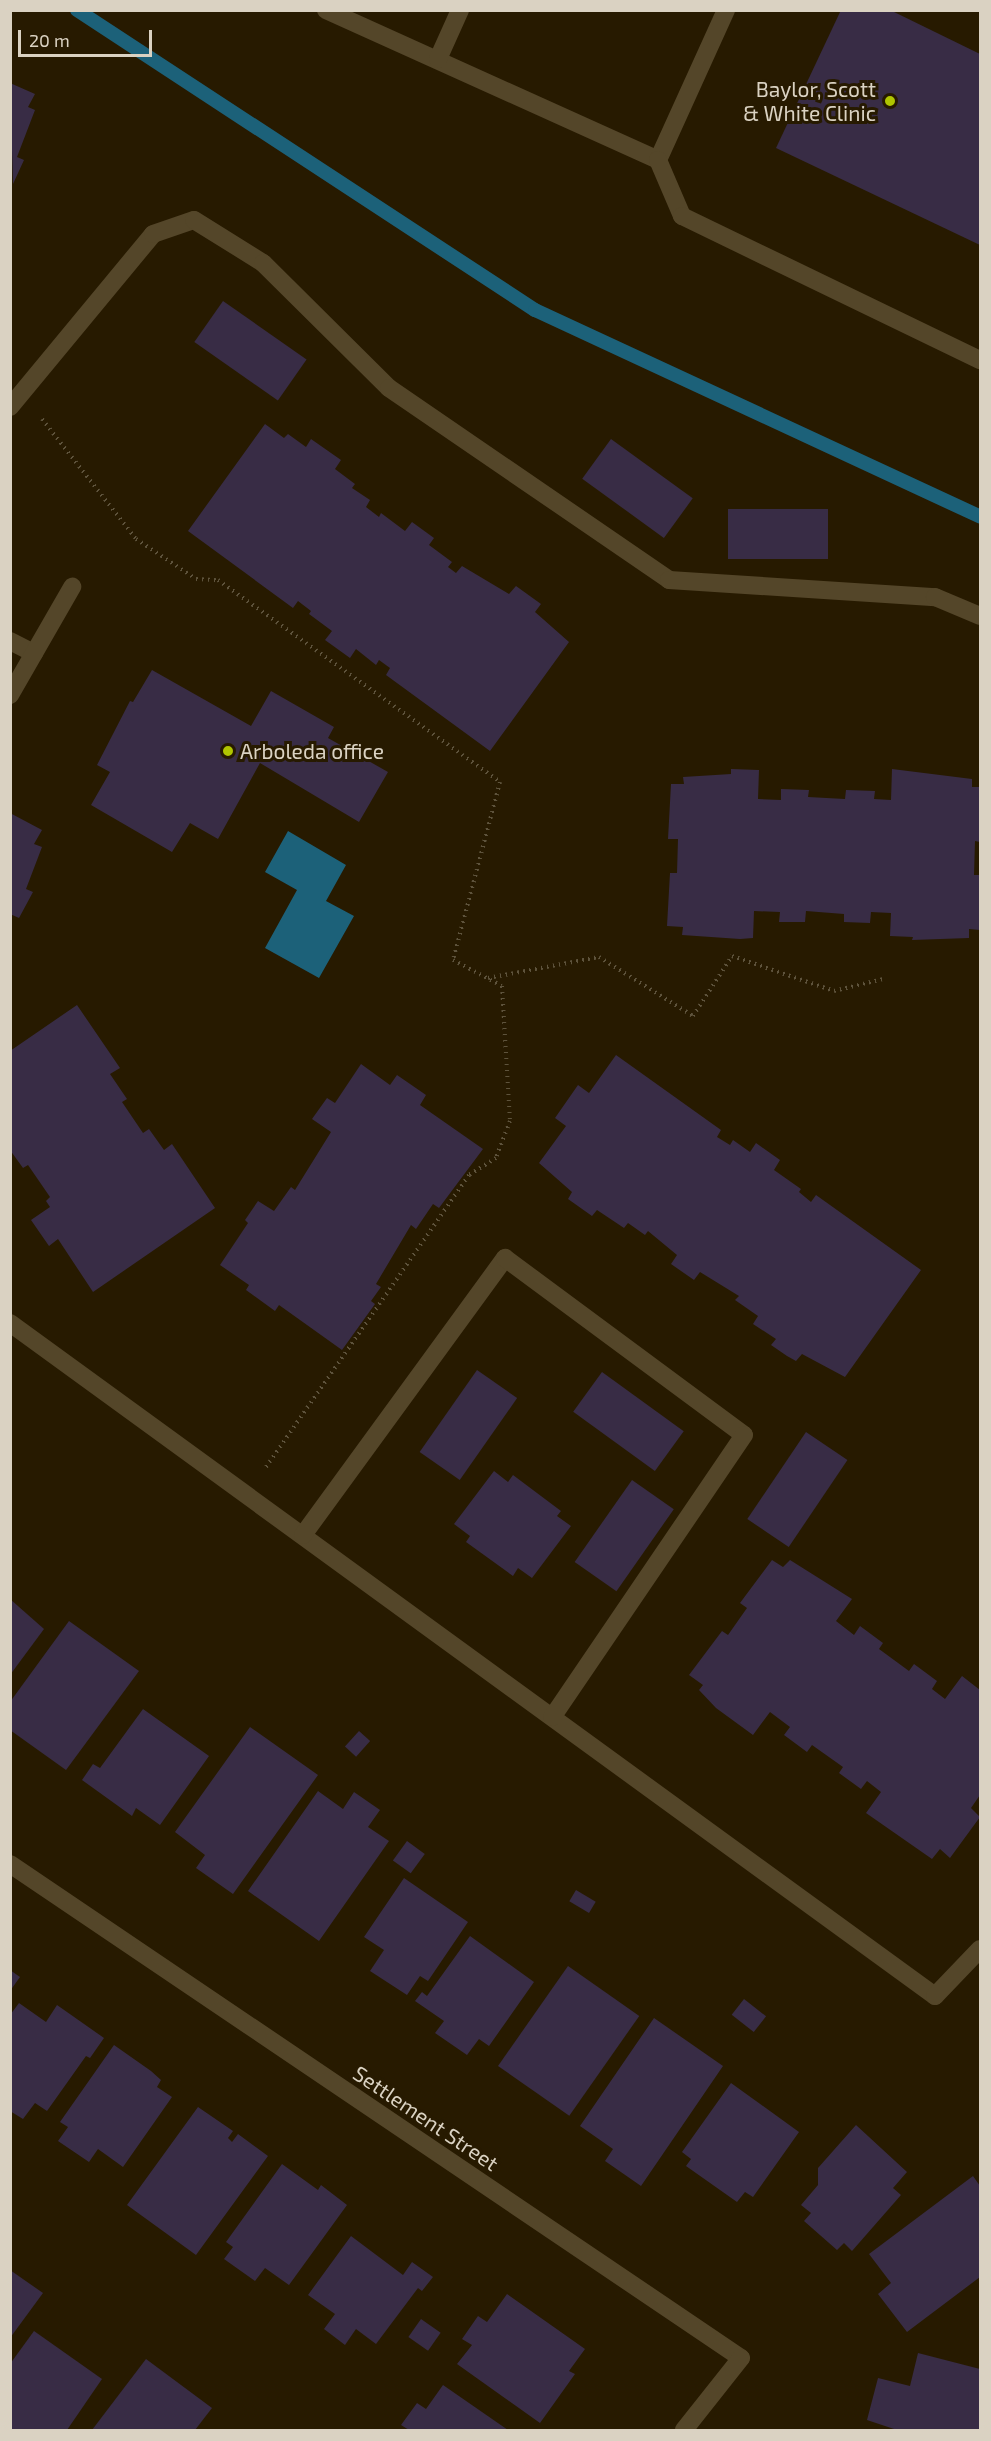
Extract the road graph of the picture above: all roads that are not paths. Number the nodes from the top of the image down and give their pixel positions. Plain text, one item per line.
1 (326, 10) edge
2 (460, 10) edge
3 (726, 10) edge
4 (438, 59) junction
5 (658, 160) junction
6 (981, 360) edge
7 (16, 401) edge
8 (72, 587) dead end
9 (981, 616) edge
10 (10, 641) edge
11 (34, 653) junction
12 (10, 695) edge
13 (10, 1323) edge
14 (303, 1535) junction
15 (552, 1717) junction
16 (10, 1864) edge
17 (981, 1948) edge
18 (684, 2430) edge

1 - 4 street
2 - 4 street
3 - 5 street
4 - 5 street
5 - 6 street
7 - 9 street
8 - 11 street
10 - 11 street
11 - 12 street
13 - 14 street
14 - 15 street
14 - 15 street
15 - 17 street
16 - 18 street, Settlement Street

